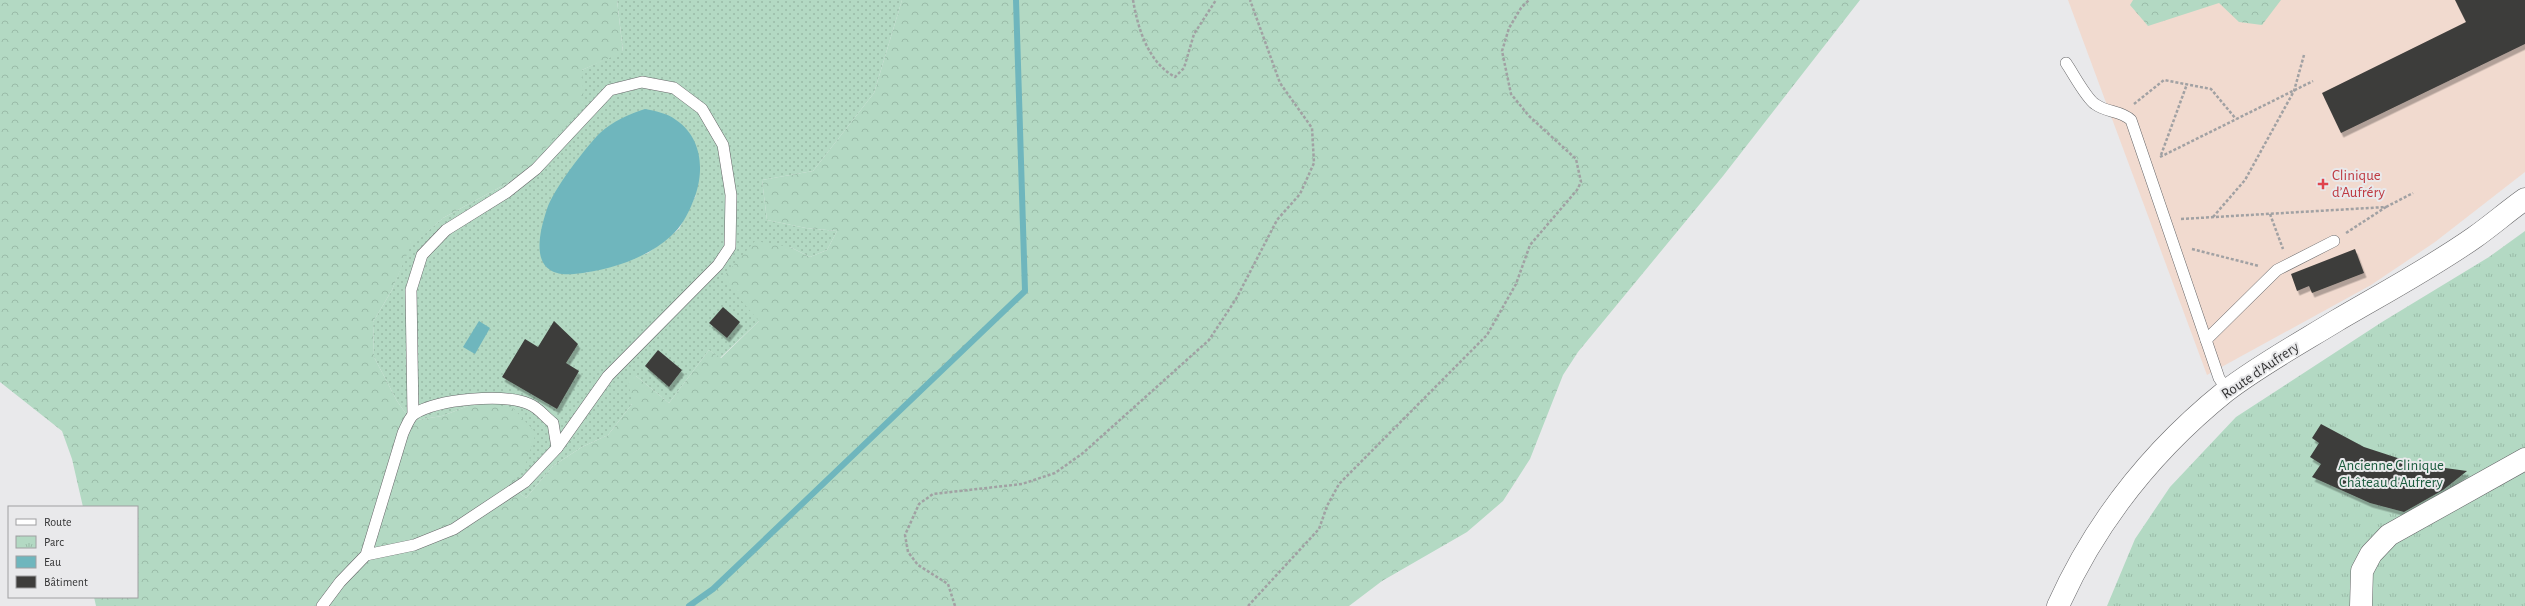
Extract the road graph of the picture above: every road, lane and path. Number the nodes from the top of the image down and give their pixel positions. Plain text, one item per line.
1 (1133, 0) edge
2 (1216, 0) edge
3 (1250, 0) edge
4 (1529, 0) edge
5 (2304, 55) dead end
6 (2066, 63) dead end
7 (2313, 81) dead end
8 (2186, 84) junction
9 (2294, 90) junction
10 (2123, 113) junction
11 (2236, 119) junction
12 (2160, 158) junction
13 (2146, 164) junction
14 (2413, 193) dead end
15 (2525, 198) edge
16 (2386, 207) junction
17 (2270, 214) junction
18 (2213, 218) junction
19 (2165, 220) junction
20 (2334, 241) joint
21 (2173, 244) junction
22 (2288, 264) junction
23 (2277, 270) junction
24 (2206, 340) junction
25 (2228, 390) junction
26 (413, 415) junction
27 (557, 448) junction
28 (2525, 459) edge
29 (366, 555) junction
30 (322, 606) edge
31 (955, 606) edge
32 (1248, 606) edge
33 (2058, 606) edge
34 (2361, 606) edge

1 - 2 path
3 - 31 path
4 - 32 path
5 - 9 path
6 - 10 lane
7 - 9 path
8 - 10 path
8 - 11 path
8 - 12 path
9 - 11 path
9 - 18 path
10 - 13 lane
11 - 12 path
12 - 13 path
13 - 19 lane
14 - 16 path
15 - 25 street, Route d'Aufrery
16 - 17 path
16 - 20 path
17 - 18 path
17 - 22 path
18 - 19 path
19 - 21 lane
20 - 22 lane
21 - 23 path
21 - 24 lane
22 - 23 lane
23 - 24 lane
24 - 25 lane
25 - 33 street, Route d'Aufrery
26 - 27 lane
26 - 27 lane
26 - 29 lane
27 - 29 lane
28 - 34 street
29 - 30 lane

